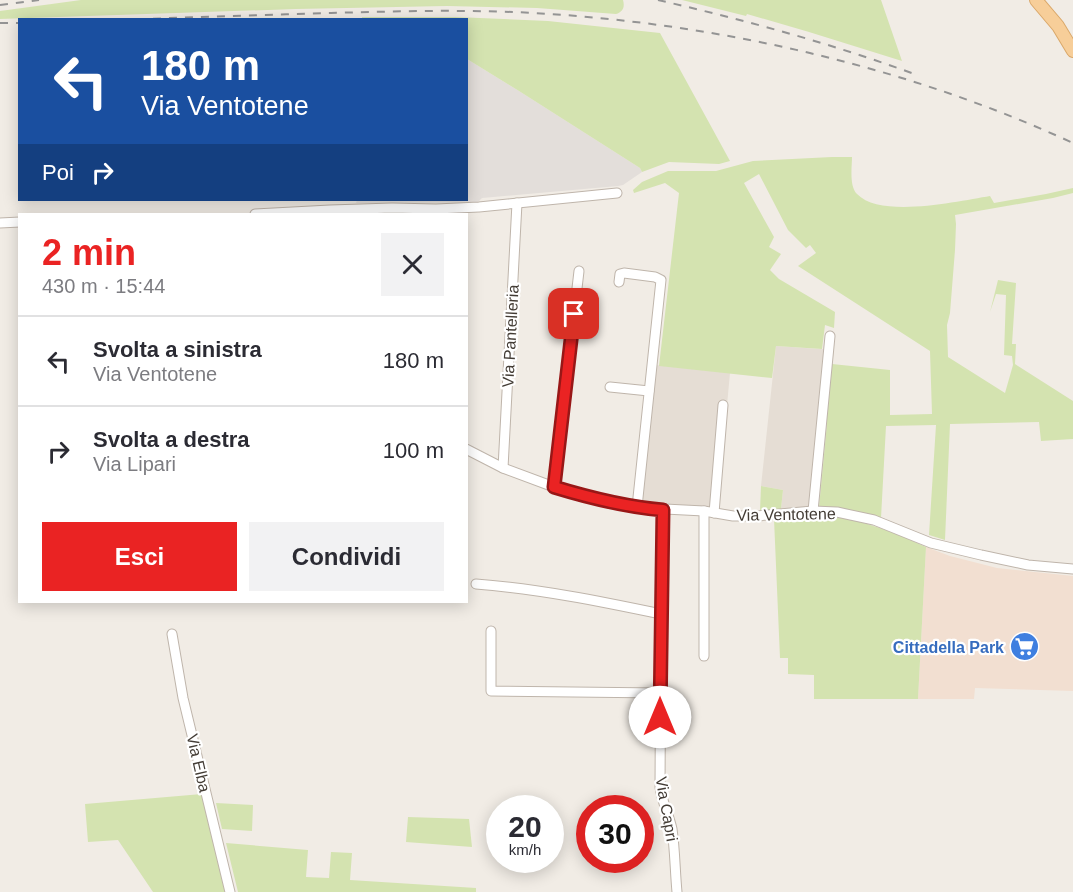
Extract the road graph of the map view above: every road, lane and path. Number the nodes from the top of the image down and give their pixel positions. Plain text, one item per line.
1 (1036, 0) edge
2 (1073, 51) edge
3 (617, 193) dead end
4 (517, 203) junction
5 (436, 212) edge
6 (271, 213) edge
7 (18, 222) edge
8 (0, 223) edge
9 (579, 271) dead end
10 (619, 282) dead end
11 (830, 336) dead end
12 (609, 387) dead end
13 (649, 391) junction
14 (723, 405) dead end
15 (468, 450) edge
16 (503, 468) junction
17 (554, 487) junction
18 (637, 507) junction
19 (663, 510) junction
20 (813, 511) junction
21 (709, 512) junction
22 (1073, 569) edge
23 (476, 584) dead end
24 (661, 614) junction
25 (492, 631) dead end
26 (172, 634) dead end
27 (704, 656) dead end
28 (660, 693) junction
29 (230, 892) edge
30 (677, 892) edge

1 - 2 main road
3 - 4 street
4 - 5 street
4 - 16 street, Via Pantelleria
5 - 6 street
7 - 8 street
9 - 17 street
10 - 13 street
11 - 20 street
12 - 13 street
13 - 18 street
14 - 21 street
15 - 16 street, Via Ventotene
16 - 17 street, Via Ventotene
17 - 18 street, Via Ventotene
18 - 19 street, Via Ventotene
19 - 21 street, Via Ventotene
19 - 24 street, Via Capri
20 - 21 street, Via Ventotene
20 - 22 street, Via Ventotene
21 - 27 street
23 - 24 street
24 - 28 street, Via Capri
25 - 28 street
26 - 29 street, Via Elba
28 - 30 street, Via Capri

